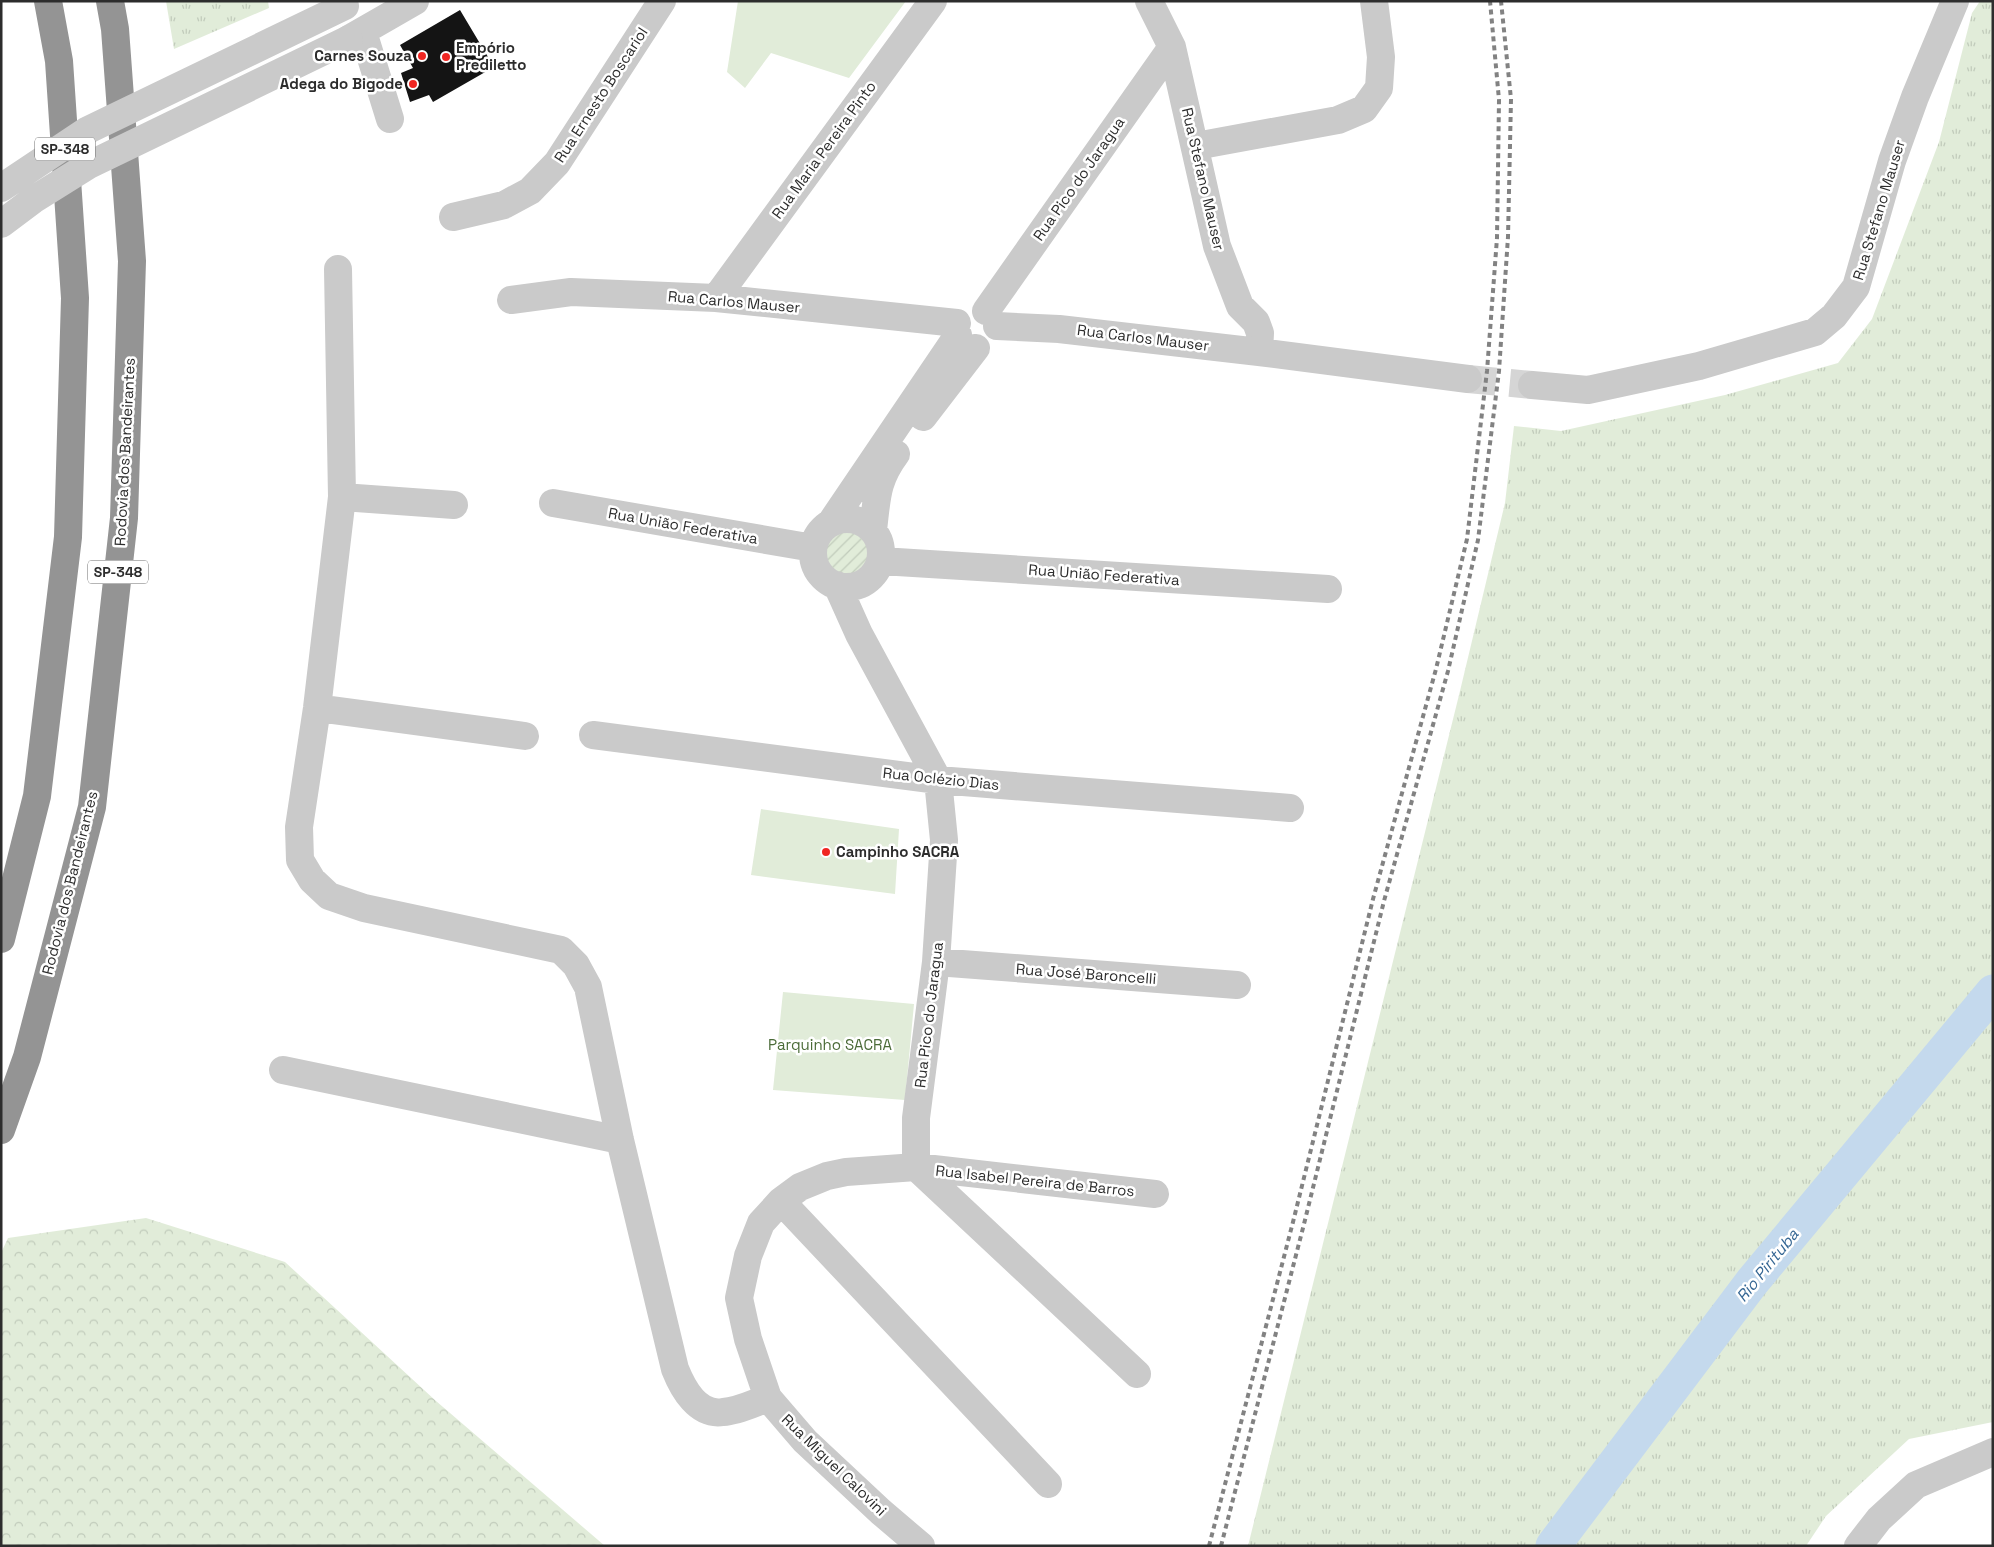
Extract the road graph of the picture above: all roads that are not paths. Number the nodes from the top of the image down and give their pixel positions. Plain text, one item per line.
1 (48, 1) edge
2 (110, 1) edge
3 (415, 1) edge
4 (662, 1) edge
5 (933, 1) edge
6 (1148, 1) edge
7 (1374, 1) edge
8 (1955, 1) edge
9 (350, 4) edge
10 (356, 36) junction
11 (1172, 47) junction
12 (390, 119) dead end
13 (1196, 146) junction
14 (1, 188) edge
15 (453, 217) dead end
16 (1, 224) edge
17 (338, 269) dead end
18 (716, 298) junction
19 (511, 300) dead end
20 (991, 318) junction
21 (963, 335) junction
22 (1259, 352) junction
23 (1468, 379) tunnel mouth
24 (1532, 385) tunnel mouth
25 (342, 498) junction
26 (553, 503) dead end
27 (454, 506) dead end
28 (832, 522) junction
29 (873, 530) junction
30 (813, 548) junction
31 (881, 560) junction
32 (837, 585) junction
33 (1328, 589) dead end
34 (317, 708) junction
35 (593, 735) dead end
36 (524, 736) dead end
37 (938, 780) junction
38 (1290, 808) dead end
39 (1, 939) edge
40 (936, 962) junction
41 (1237, 985) dead end
42 (283, 1070) dead end
43 (1, 1130) edge
44 (620, 1140) junction
45 (916, 1167) junction
46 (1155, 1194) dead end
47 (781, 1201) junction
48 (1137, 1374) dead end
49 (768, 1398) junction
50 (1993, 1452) edge
51 (1048, 1484) dead end
52 (921, 1546) edge
53 (1858, 1546) edge

1 - 39 highway, SP-348
2 - 43 highway, Rodovia dos Bandeirantes / SP-348
3 - 10 street
4 - 15 street, Rua Ernesto Boscariol
5 - 18 street, Rua Maria Pereira Pinto
6 - 11 street, Rua Stefano Mauser
7 - 13 street
8 - 24 street, Rua Stefano Mauser
9 - 14 street, bridge
10 - 12 street
10 - 16 street, bridge
11 - 13 street, Rua Stefano Mauser
11 - 20 street, Rua Pico do Jaragua
13 - 22 street, Rua Stefano Mauser
17 - 25 street
18 - 19 street, Rua Carlos Mauser
18 - 21 street, Rua Carlos Mauser
20 - 21 street, Rua Carlos Mauser
20 - 21 street, Rua Pico do Jaragua
20 - 22 street, Rua Carlos Mauser
21 - 28 street
21 - 29 street
22 - 23 street
25 - 27 street
25 - 34 street
26 - 30 street, Rua União Federativa
28 - 29 street
28 - 30 street
29 - 31 street
30 - 32 street
31 - 32 street
31 - 33 street, Rua União Federativa
32 - 37 street, Rua Pico do Jaragua
34 - 36 street
34 - 44 street
35 - 37 street, Rua Oclézio Dias
37 - 38 street, Rua Oclézio Dias
37 - 40 street, Rua Pico do Jaragua
40 - 41 street, Rua José Baroncelli
40 - 45 street, Rua Pico do Jaragua
42 - 44 street
44 - 49 street
45 - 46 street, Rua Isabel Pereira de Barros
45 - 47 street, Rua Miguel Calovini
45 - 48 street
47 - 49 street, Rua Miguel Calovini
47 - 51 street
49 - 52 street, Rua Miguel Calovini
50 - 53 street

